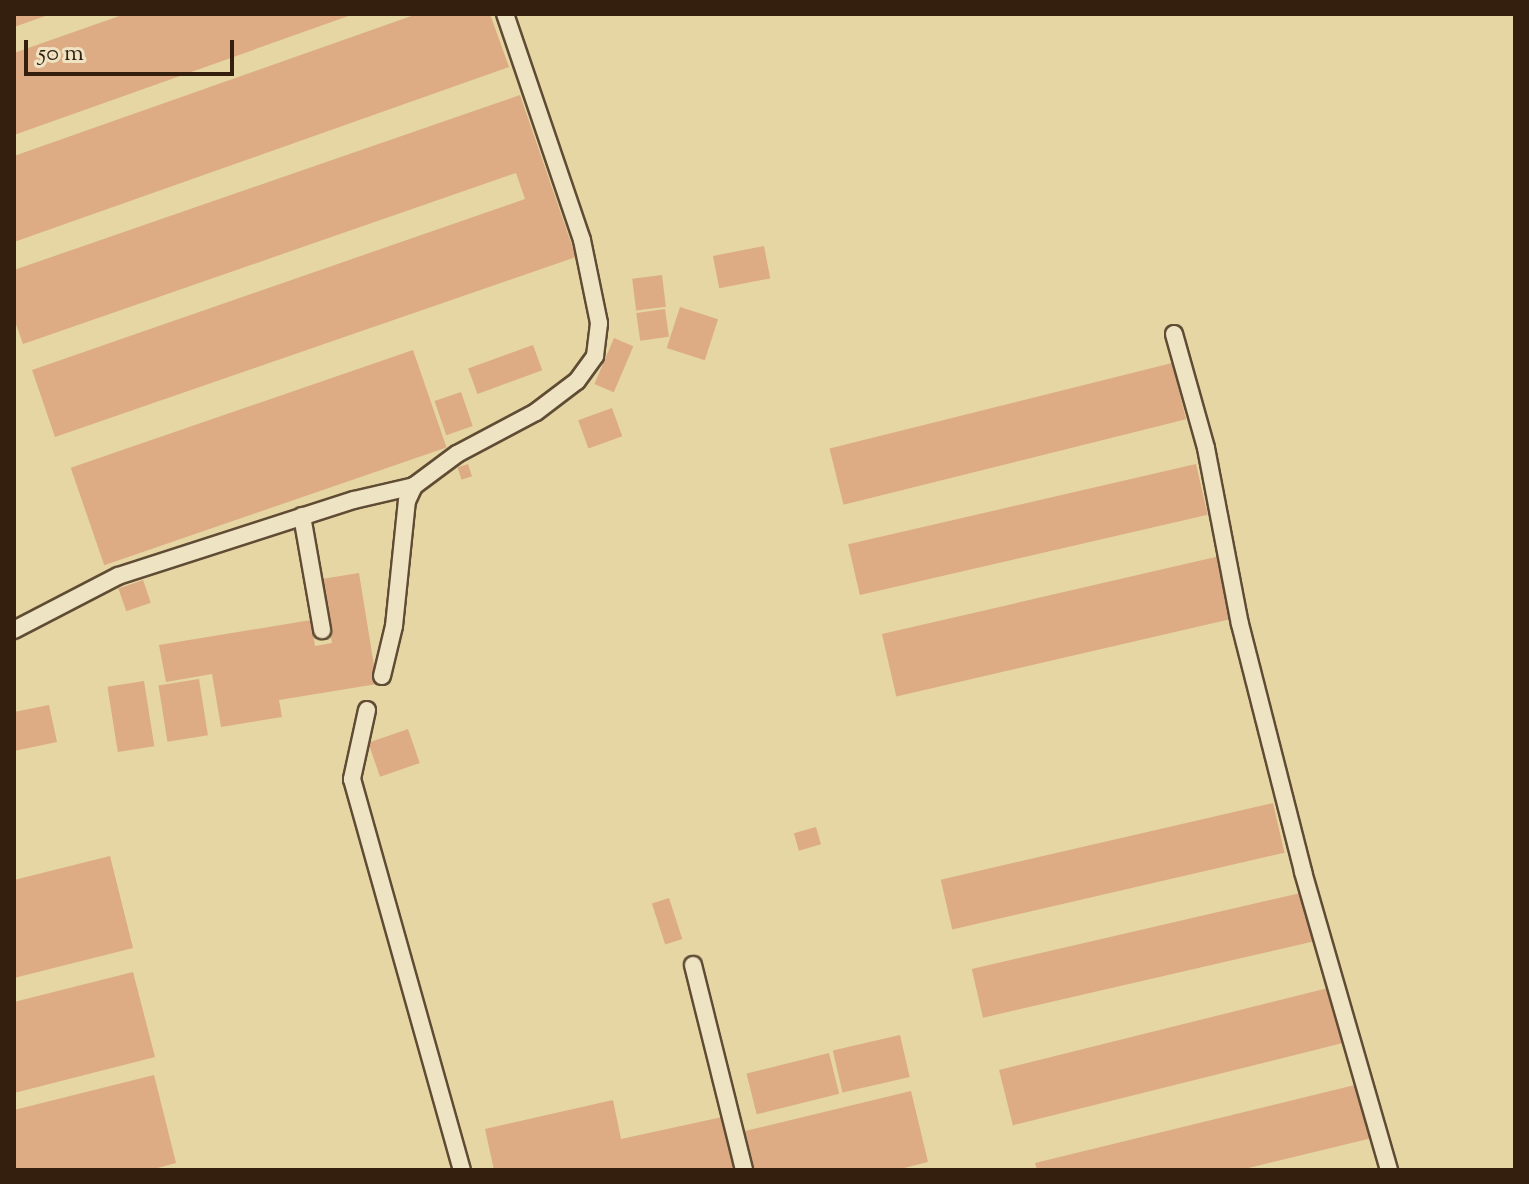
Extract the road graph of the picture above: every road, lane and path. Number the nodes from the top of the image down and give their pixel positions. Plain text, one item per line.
1 (505, 14) edge
2 (1174, 334) dead end
3 (414, 486) junction
4 (302, 516) junction
5 (14, 630) edge
6 (322, 630) dead end
7 (382, 676) dead end
8 (367, 710) dead end
9 (693, 965) dead end
10 (462, 1170) edge
11 (744, 1170) edge
12 (1389, 1170) edge

1 - 3 lane
2 - 12 lane
3 - 4 lane
3 - 7 lane
4 - 5 lane
4 - 6 lane
8 - 10 lane
9 - 11 lane

